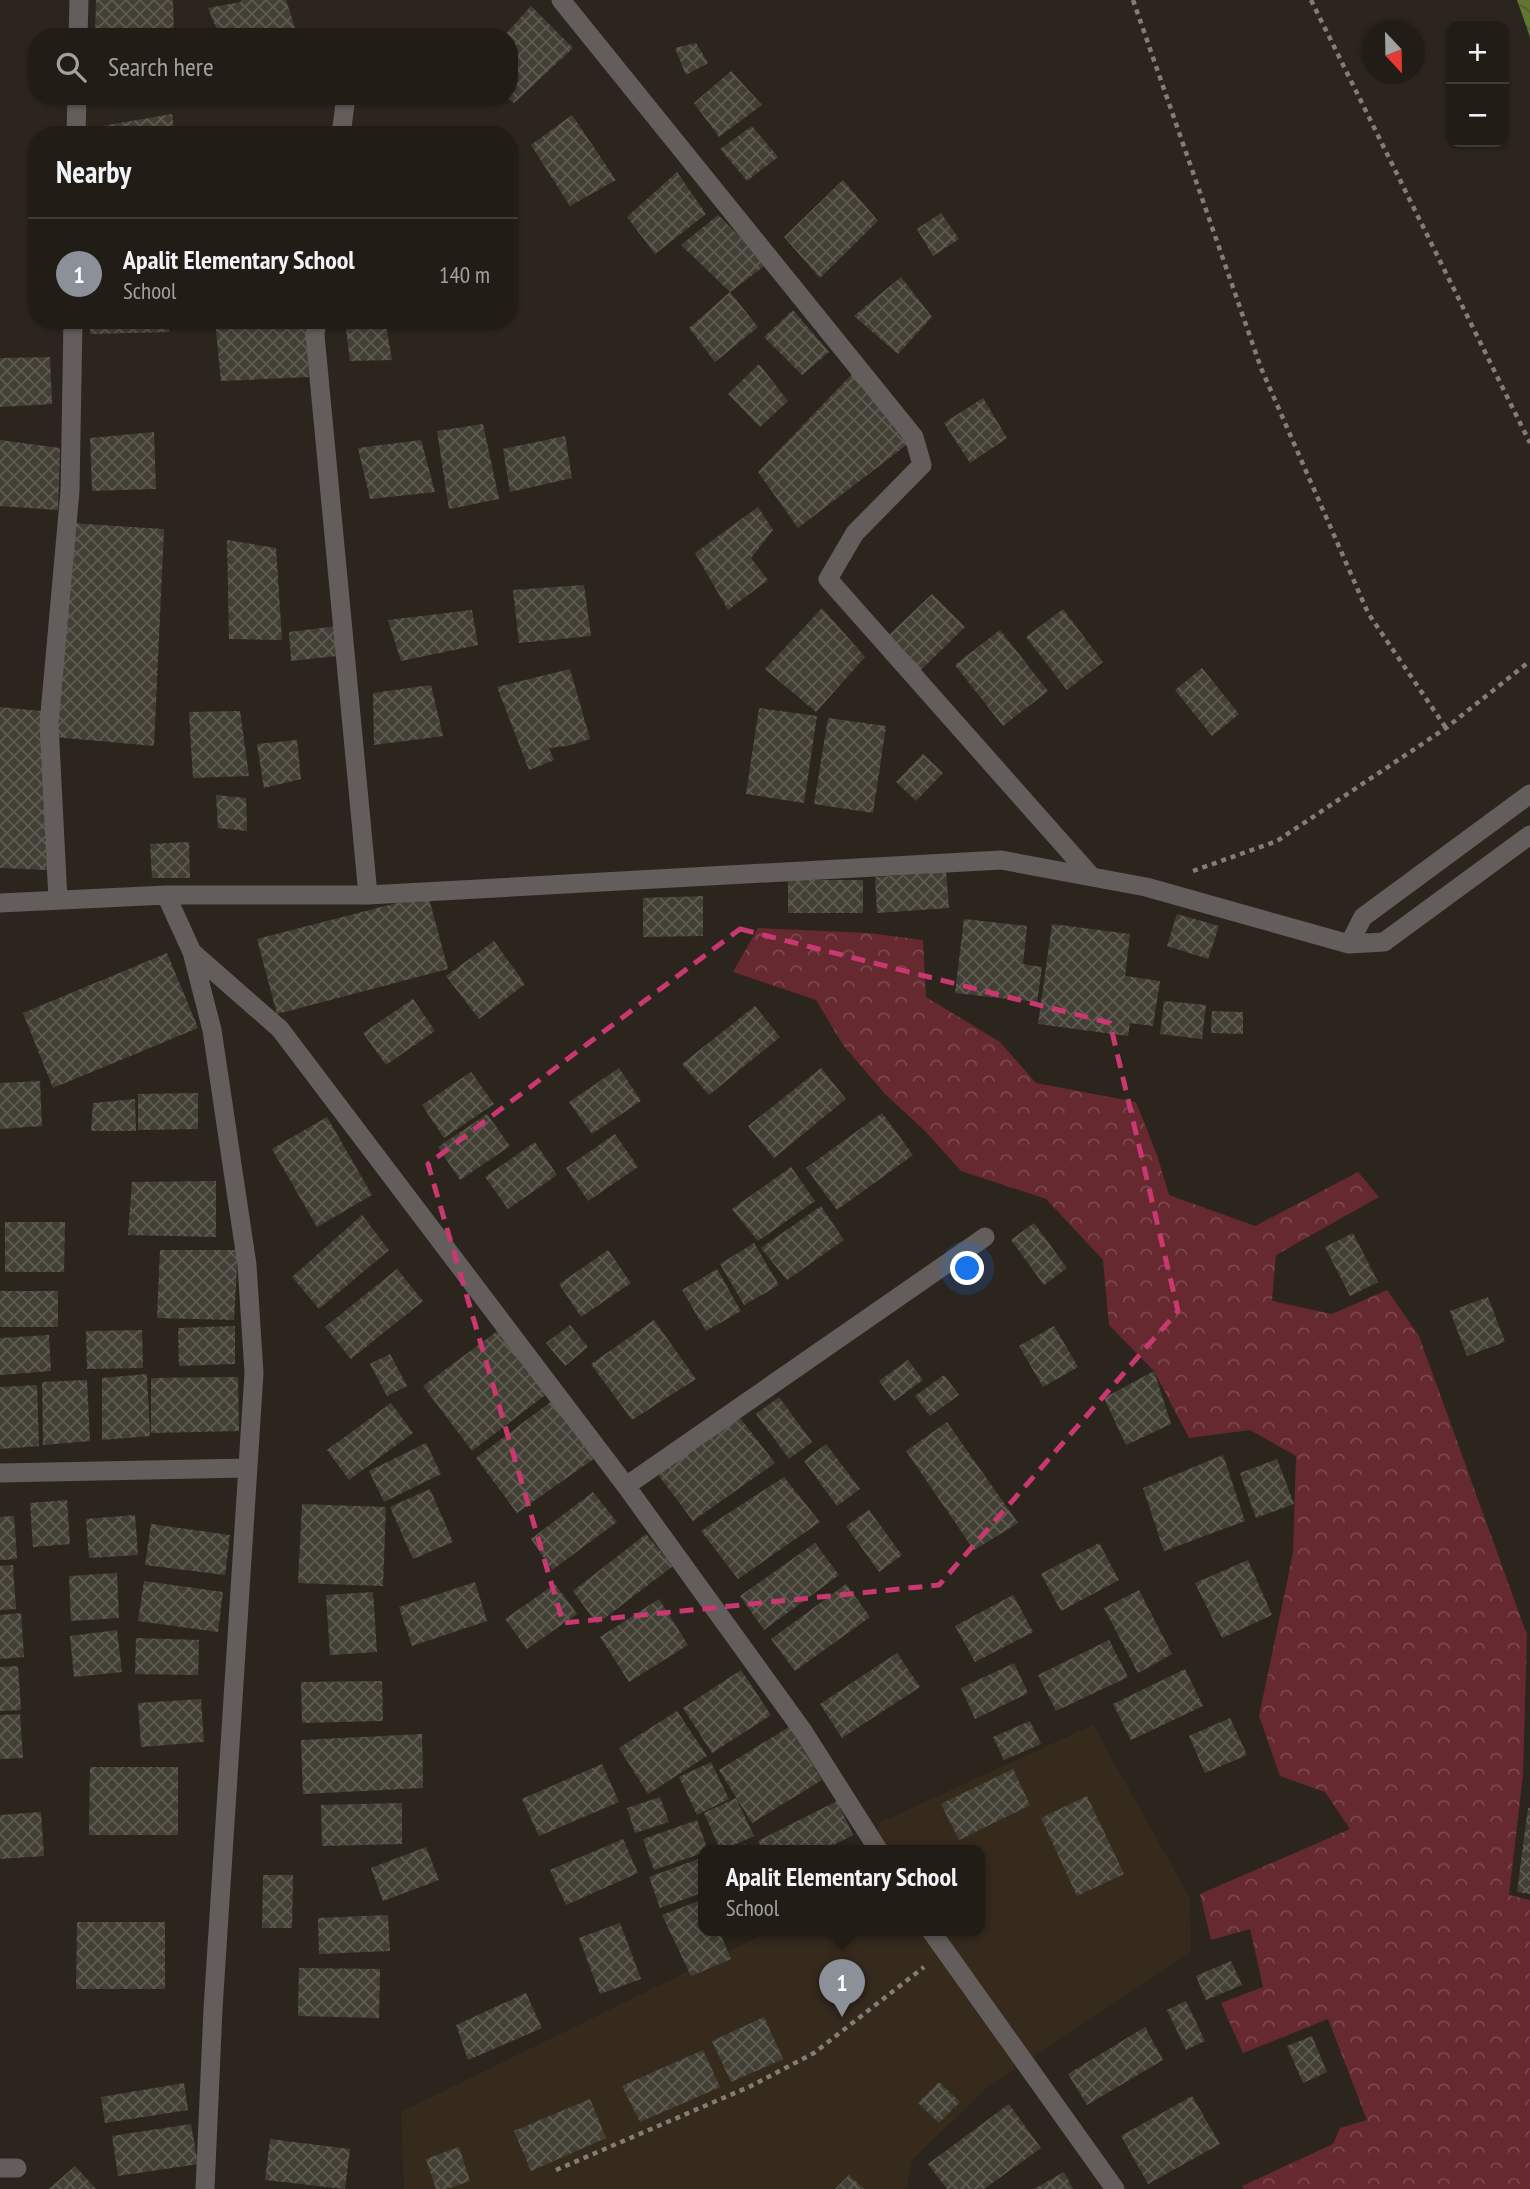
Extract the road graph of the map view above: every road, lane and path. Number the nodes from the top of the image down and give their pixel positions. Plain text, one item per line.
1 (79, 0) edge
2 (561, 0) edge
3 (1133, 0) edge
4 (1311, 0) edge
5 (78, 28) edge
6 (77, 105) edge
7 (345, 105) edge
8 (76, 126) edge
9 (342, 126) edge
10 (73, 329) edge
11 (316, 329) edge
12 (1530, 443) edge
13 (1530, 661) edge
14 (1446, 728) junction
15 (1530, 794) edge
16 (1530, 835) edge
17 (1092, 877) junction
18 (1146, 887) junction
19 (166, 895) junction
20 (368, 895) junction
21 (58, 900) junction
22 (0, 902) edge
23 (1349, 944) junction
24 (192, 952) junction
25 (985, 1237) dead end
26 (247, 1468) junction
27 (0, 1473) edge
28 (626, 1486) junction
29 (875, 1845) edge
30 (934, 1936) edge
31 (944, 1952) junction
32 (556, 2170) dead end
33 (205, 2189) edge
34 (1115, 2189) edge

1 - 5 street
2 - 17 street
3 - 14 path
4 - 12 path
6 - 8 street
7 - 9 street
10 - 21 street
11 - 20 street
13 - 14 path
14 - 18 path
15 - 23 street
16 - 23 street
17 - 18 street
17 - 20 street
18 - 23 street
19 - 20 street
19 - 21 street
19 - 24 street
21 - 22 street
24 - 26 street
24 - 28 street
25 - 28 street
26 - 27 street
26 - 33 street
28 - 29 street
30 - 31 street
31 - 32 path
31 - 34 street

